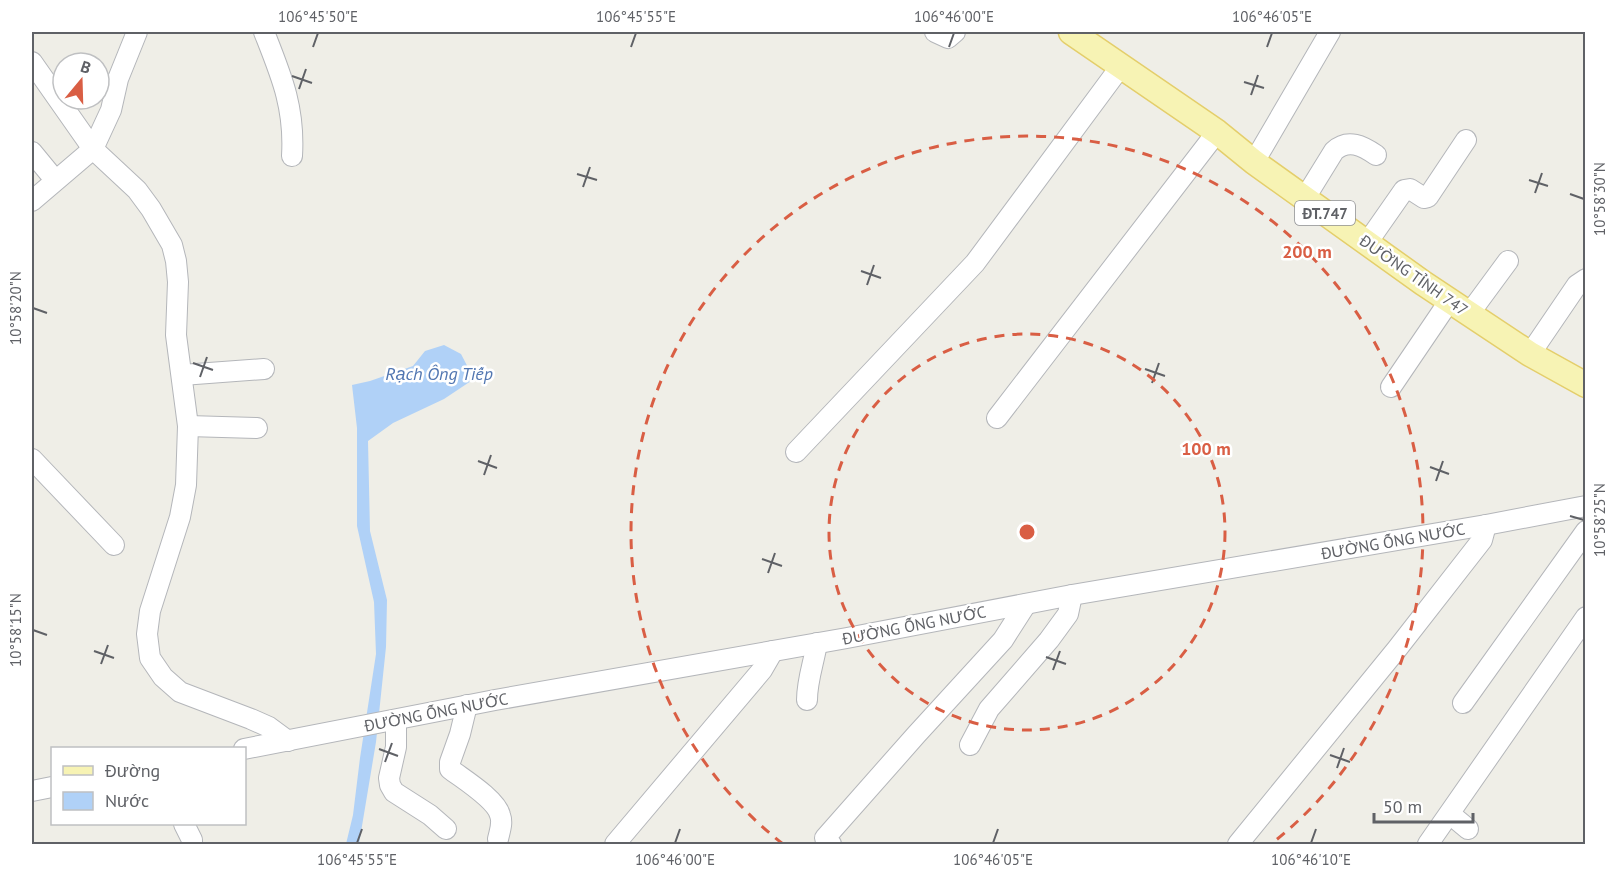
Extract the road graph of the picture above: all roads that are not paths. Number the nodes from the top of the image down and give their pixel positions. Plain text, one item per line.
1 (137, 32) edge
2 (264, 32) edge
3 (935, 32) edge
4 (956, 32) edge
5 (1071, 32) edge
6 (1330, 32) edge
7 (32, 62) edge
8 (1121, 66) junction
9 (1218, 132) junction
10 (1466, 140) dead end
11 (93, 149) junction
12 (32, 152) edge
13 (1376, 155) dead end
14 (292, 156) dead end
15 (1254, 162) junction
16 (55, 180) junction
17 (1305, 198) junction
18 (32, 201) edge
19 (1367, 243) junction
20 (1508, 261) dead end
21 (1586, 279) edge
22 (1450, 300) junction
23 (1470, 314) junction
24 (1530, 354) junction
25 (264, 369) dead end
26 (182, 375) junction
27 (1586, 385) edge
28 (1391, 387) dead end
29 (997, 418) dead end
30 (188, 426) junction
31 (257, 428) dead end
32 (796, 452) dead end
33 (32, 459) edge
34 (1586, 506) edge
35 (1486, 525) junction
36 (1586, 531) edge
37 (114, 545) dead end
38 (1072, 595) junction
39 (1026, 603) junction
40 (1586, 617) edge
41 (817, 643) junction
42 (773, 651) junction
43 (807, 700) dead end
44 (1463, 703) dead end
45 (467, 705) junction
46 (388, 722) junction
47 (288, 741) junction
48 (970, 745) dead end
49 (246, 749) edge
50 (51, 787) edge
51 (32, 791) edge
52 (1450, 814) junction
53 (184, 825) edge
54 (446, 829) dead end
55 (1468, 829) dead end
56 (498, 839) dead end
57 (825, 842) edge
58 (192, 844) edge
59 (615, 844) edge
60 (1238, 844) edge
61 (1428, 844) edge

1 - 11 street
2 - 14 street
3 - 4 street
5 - 8 main road, ĐƯỜNG TỈNH 747 / ĐT.747
6 - 15 street
7 - 11 street
8 - 9 main road, ĐƯỜNG TỈNH 747 / ĐT.747
8 - 32 street
9 - 15 main road, ĐƯỜNG TỈNH 747 / ĐT.747
9 - 29 street
10 - 19 street
11 - 16 street
11 - 26 street
12 - 16 street
13 - 17 street
15 - 17 main road, ĐƯỜNG TỈNH 747 / ĐT.747
16 - 18 street
17 - 19 main road, ĐƯỜNG TỈNH 747 / ĐT.747
19 - 22 main road, ĐƯỜNG TỈNH 747 / ĐT.747
20 - 23 street
21 - 24 street
22 - 23 main road, ĐƯỜNG TỈNH 747 / ĐT.747
22 - 28 street
23 - 24 main road, ĐƯỜNG TỈNH 747 / ĐT.747
24 - 27 main road, ĐƯỜNG TỈNH 747 / ĐT.747
25 - 26 street
26 - 30 street
30 - 31 street
30 - 47 street
33 - 37 street
34 - 35 street, ĐƯỜNG ỐNG NƯỚC
35 - 38 street, ĐƯỜNG ỐNG NƯỚC
35 - 60 street
36 - 44 street
38 - 39 street, ĐƯỜNG ỐNG NƯỚC
38 - 48 street
39 - 41 street, ĐƯỜNG ỐNG NƯỚC
39 - 57 street
40 - 52 street
41 - 42 street, ĐƯỜNG ỐNG NƯỚC
41 - 43 street
42 - 45 street, ĐƯỜNG ỐNG NƯỚC
42 - 59 street
45 - 46 street, ĐƯỜNG ỐNG NƯỚC
45 - 56 street
46 - 47 street, ĐƯỜNG ỐNG NƯỚC
46 - 54 street
47 - 49 street, ĐƯỜNG ỐNG NƯỚC
50 - 51 street
52 - 55 street
52 - 61 street
53 - 58 street

